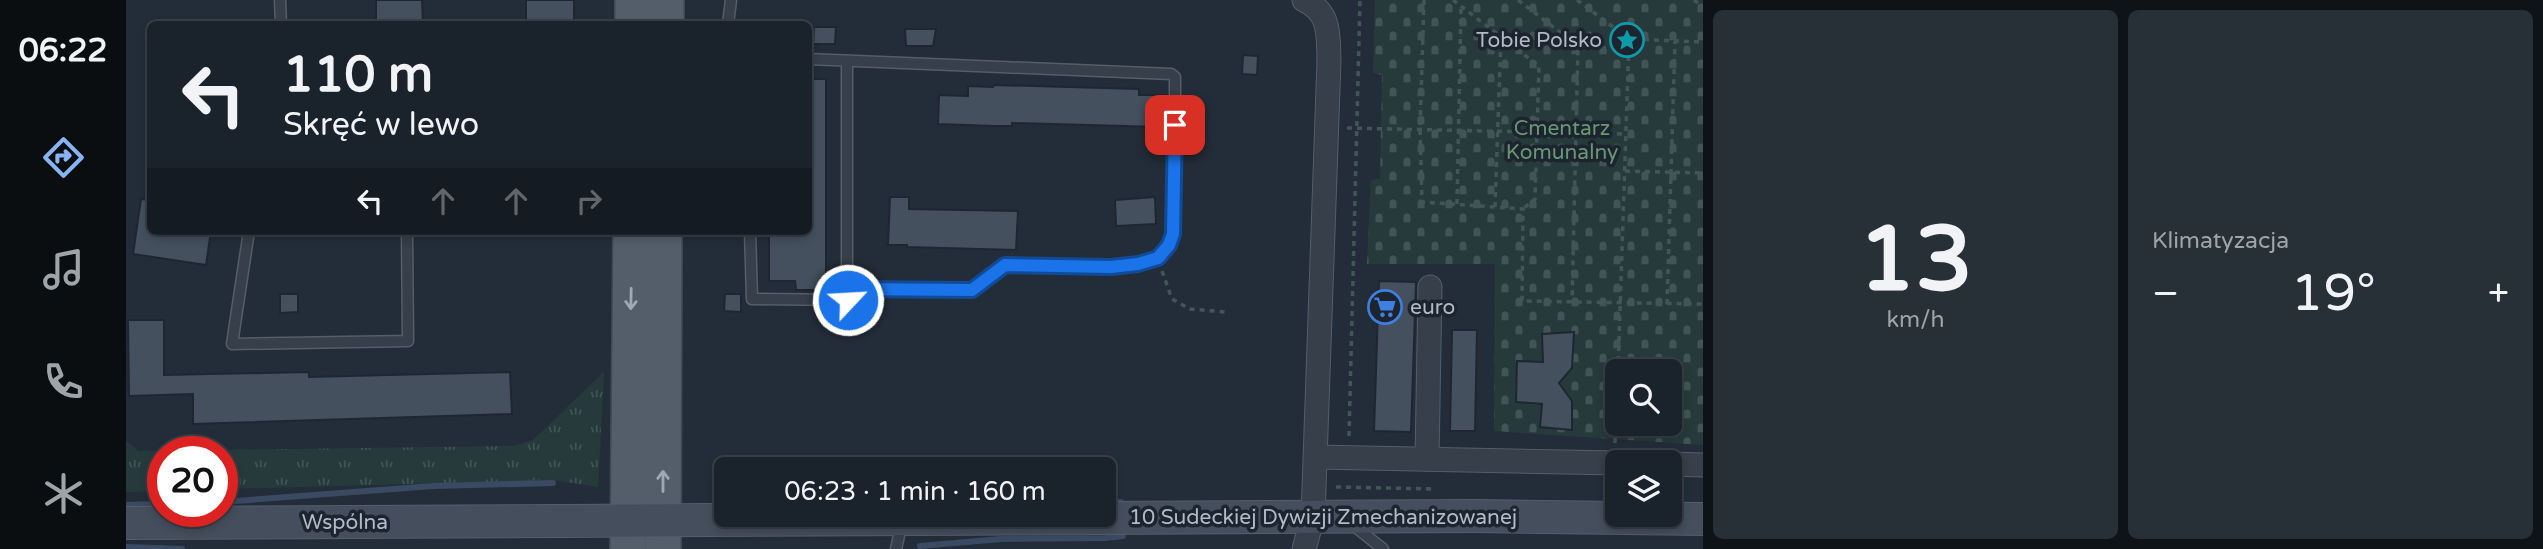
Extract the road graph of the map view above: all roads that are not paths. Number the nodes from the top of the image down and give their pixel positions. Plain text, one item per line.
1 (280, 0) edge
2 (634, 0) edge
3 (666, 0) edge
4 (731, 0) edge
5 (1304, 0) edge
6 (281, 21) edge
7 (633, 21) edge
8 (666, 21) edge
9 (728, 21) edge
10 (812, 59) edge
11 (847, 61) junction
12 (248, 235) edge
13 (407, 235) edge
14 (631, 235) edge
15 (664, 235) edge
16 (750, 235) edge
17 (1430, 287) dead end
18 (847, 289) junction
19 (1316, 457) junction
20 (1427, 459) junction
21 (1605, 463) edge
22 (1682, 464) edge
23 (1703, 465) edge
24 (1335, 507) junction
25 (1605, 518) edge
26 (1682, 519) edge
27 (1703, 519) edge
28 (565, 521) joint
29 (126, 523) edge
30 (899, 534) edge
31 (628, 549) edge
32 (663, 549) edge
33 (1304, 549) edge
34 (1383, 549) edge

1 - 6 lane
2 - 7 main road
3 - 8 main road
4 - 9 lane
5 - 19 street
10 - 11 lane
11 - 18 lane
11 - 18 lane
12 - 13 lane
14 -> 31 main road
32 -> 15 main road
16 - 18 lane
17 - 20 street
19 - 20 street
19 - 24 street
20 - 21 street
22 - 23 street
24 - 25 street, 10 Sudeckiej Dywizji Zmechanizowanej
24 - 30 street, 10 Sudeckiej Dywizji Zmechanizowanej
24 - 33 street
24 - 34 lane
26 - 27 street, 10 Sudeckiej Dywizji Zmechanizowanej
28 - 29 street, Wspólna
28 - 30 street, 10 Sudeckiej Dywizji Zmechanizowanej, bridge

